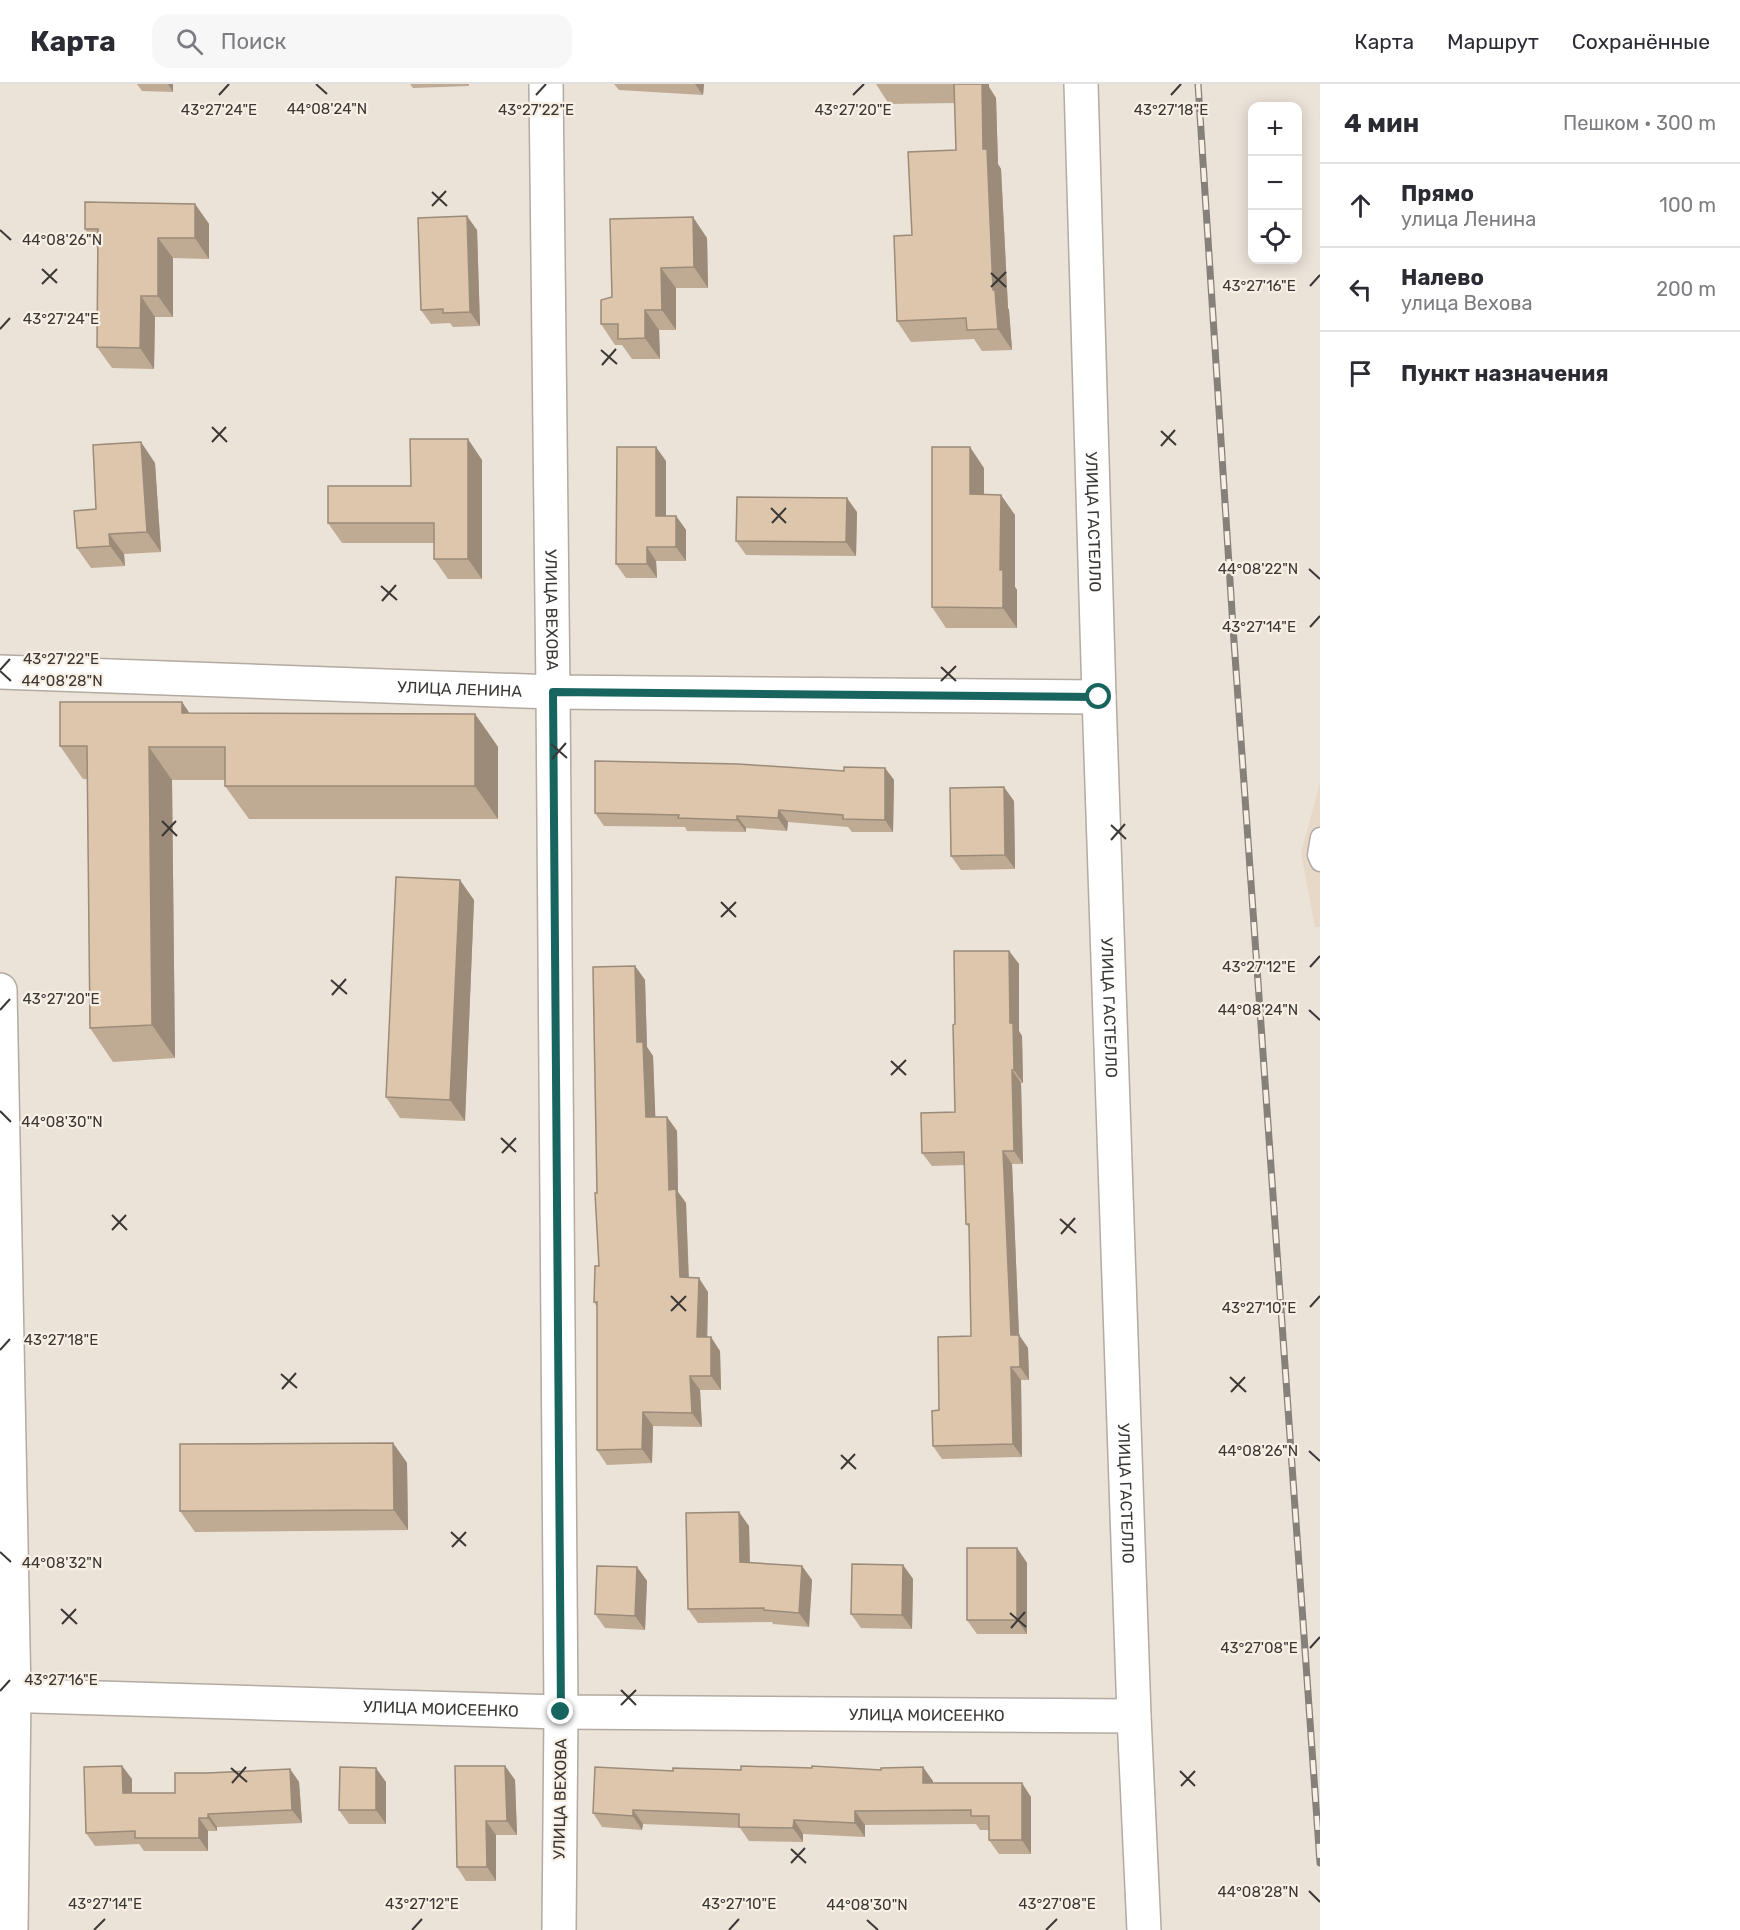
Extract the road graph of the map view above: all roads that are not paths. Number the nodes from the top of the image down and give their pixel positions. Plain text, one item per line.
1 (546, 84) edge
2 (1081, 84) edge
3 (0, 672) edge
4 (553, 692) junction
5 (1099, 697) junction
6 (1320, 837) edge
7 (1320, 862) edge
8 (0, 990) edge
9 (7, 1695) edge
10 (561, 1712) junction
11 (1134, 1716) junction
12 (11, 1930) edge
13 (558, 1930) edge
14 (1144, 1930) edge

1 - 4 street, УЛИЦА ВЕХОВА
2 - 5 street, УЛИЦА ГАСТЕЛЛО
3 - 4 street, УЛИЦА ЛЕНИНА
4 - 5 street, УЛИЦА ЛЕНИНА
4 - 10 street, УЛИЦА ВЕХОВА
5 - 11 street, УЛИЦА ГАСТЕЛЛО
6 - 7 lane
8 - 9 street
9 - 10 street, УЛИЦА МОИСЕЕНКО
9 - 12 street
10 - 11 street, УЛИЦА МОИСЕЕНКО
10 - 13 street, УЛИЦА ВЕХОВА
11 - 14 street, УЛИЦА ГАСТЕЛЛО

